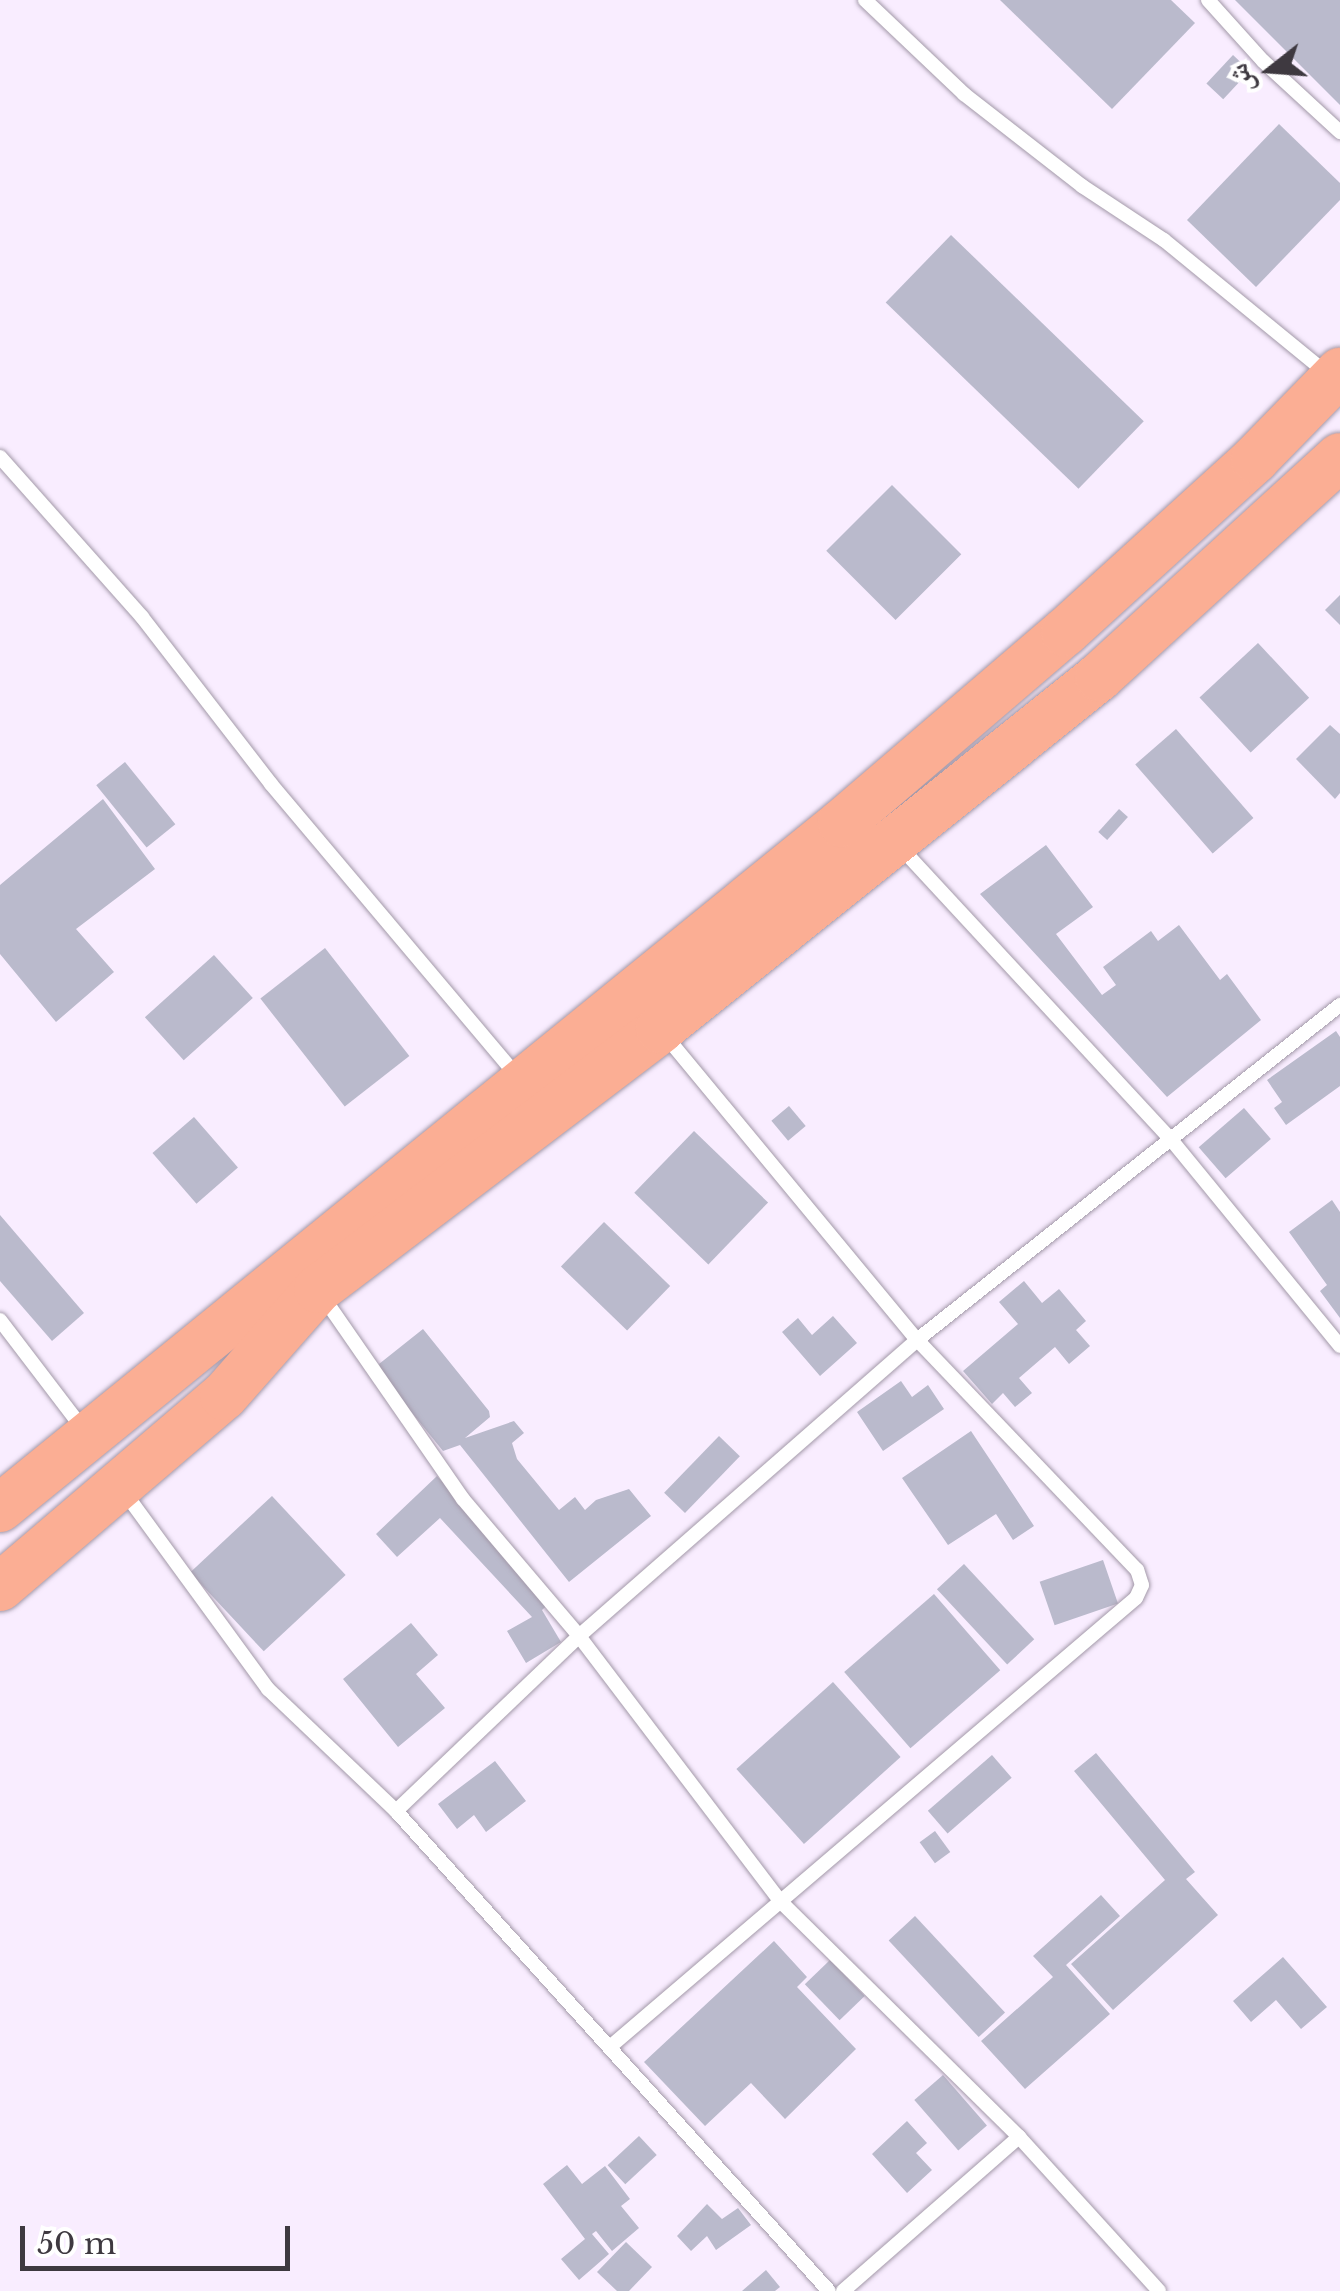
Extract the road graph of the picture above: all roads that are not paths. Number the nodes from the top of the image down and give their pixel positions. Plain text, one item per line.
1 (865, 0) edge
2 (1208, 0) edge
3 (1340, 132) edge
4 (1337, 375) edge
5 (0, 457) edge
6 (1340, 457) edge
7 (895, 842) junction
8 (1340, 1004) edge
9 (660, 1029) junction
10 (522, 1082) junction
11 (1169, 1137) junction
12 (318, 1289) junction
13 (0, 1320) edge
14 (917, 1340) junction
15 (1340, 1346) edge
16 (90, 1438) junction
17 (119, 1484) junction
18 (0, 1508) edge
19 (0, 1587) edge
20 (580, 1636) junction
21 (396, 1811) junction
22 (781, 1902) junction
23 (610, 2046) junction
24 (1018, 2137) junction
25 (829, 2291) edge
26 (843, 2291) edge
27 (1159, 2291) edge

1 - 4 lane
2 - 3 lane
4 - 10 highway
5 - 10 lane
6 - 7 highway
7 - 9 highway
7 - 11 lane
8 - 11 lane
9 - 12 highway
9 - 14 lane
10 - 16 highway
11 - 14 lane
11 - 15 lane
12 - 17 highway
12 - 20 lane
13 - 16 lane
14 - 20 lane
14 - 22 lane
16 - 18 highway
17 - 19 highway
17 - 21 lane
20 - 21 lane
20 - 22 lane
21 - 23 lane
22 - 23 lane
22 - 24 lane
23 - 25 lane
24 - 26 lane
24 - 27 lane

